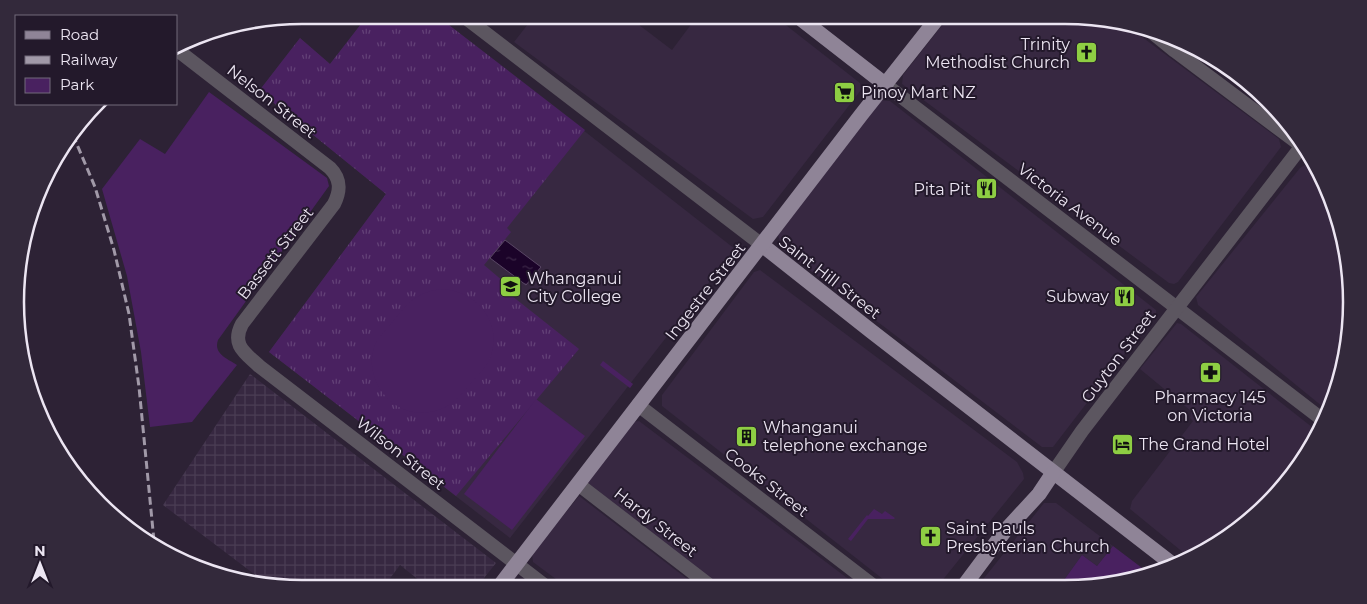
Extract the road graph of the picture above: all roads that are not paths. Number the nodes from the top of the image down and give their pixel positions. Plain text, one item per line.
1 (474, 24) edge
2 (808, 24) edge
3 (933, 24) edge
4 (1165, 43) edge
5 (179, 52) edge
6 (886, 85) junction
7 (1290, 138) edge
8 (1297, 149) edge
9 (340, 186) joint
10 (762, 245) junction
11 (1177, 308) junction
12 (238, 341) joint
13 (638, 405) junction
14 (1318, 417) edge
15 (1053, 473) junction
16 (578, 484) junction
17 (1167, 560) edge
18 (516, 564) junction
19 (504, 580) edge
20 (537, 580) edge
21 (703, 580) edge
22 (866, 580) edge
23 (968, 580) edge

1 - 10 street, Saint Hill Street
2 - 6 main road, Victoria Avenue
3 - 6 main road, Ingestre Street
4 - 7 street
5 - 9 street, Nelson Street
6 - 10 main road, Ingestre Street
6 - 11 street, Victoria Avenue
8 - 11 street, Guyton Street
9 - 12 street, Bassett Street
10 - 13 main road, Ingestre Street
10 - 15 main road, Saint Hill Street
11 - 14 street, Victoria Avenue
11 - 15 street, Guyton Street
12 - 18 street, Wilson Street
13 - 16 main road, Ingestre Street
13 - 22 street, Cooks Street
15 - 17 main road, Saint Hill Street
15 - 23 main road, Guyton Street
16 - 18 main road, Ingestre Street
16 - 21 street, Hardy Street
18 - 19 main road, Ingestre Street
18 - 20 street, Wilson Street

